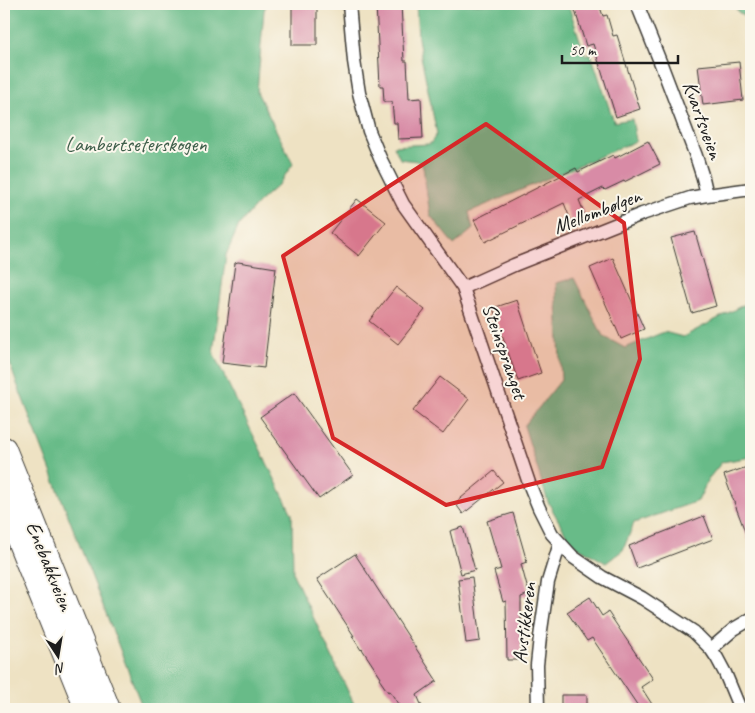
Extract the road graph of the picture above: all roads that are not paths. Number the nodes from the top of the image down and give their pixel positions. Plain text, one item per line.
1 (349, 4) edge
2 (637, 4) edge
3 (751, 189) edge
4 (707, 195) junction
5 (463, 288) junction
6 (4, 450) edge
7 (4, 503) edge
8 (560, 543) junction
9 (751, 619) edge
10 (711, 649) junction
11 (87, 709) edge
12 (108, 709) edge
13 (538, 709) edge
14 (740, 709) edge

1 - 5 street, Steinspranget
2 - 4 street, Kvartsveien
3 - 4 street, Mellombølgen
4 - 5 street, Mellombølgen
5 - 8 street, Steinspranget
6 - 12 highway, Enebakkveien
7 - 11 highway, Enebakkveien
8 - 10 street, Steinspranget
8 - 13 street, Avstikkeren
9 - 10 street
10 - 14 street, Steinspranget

